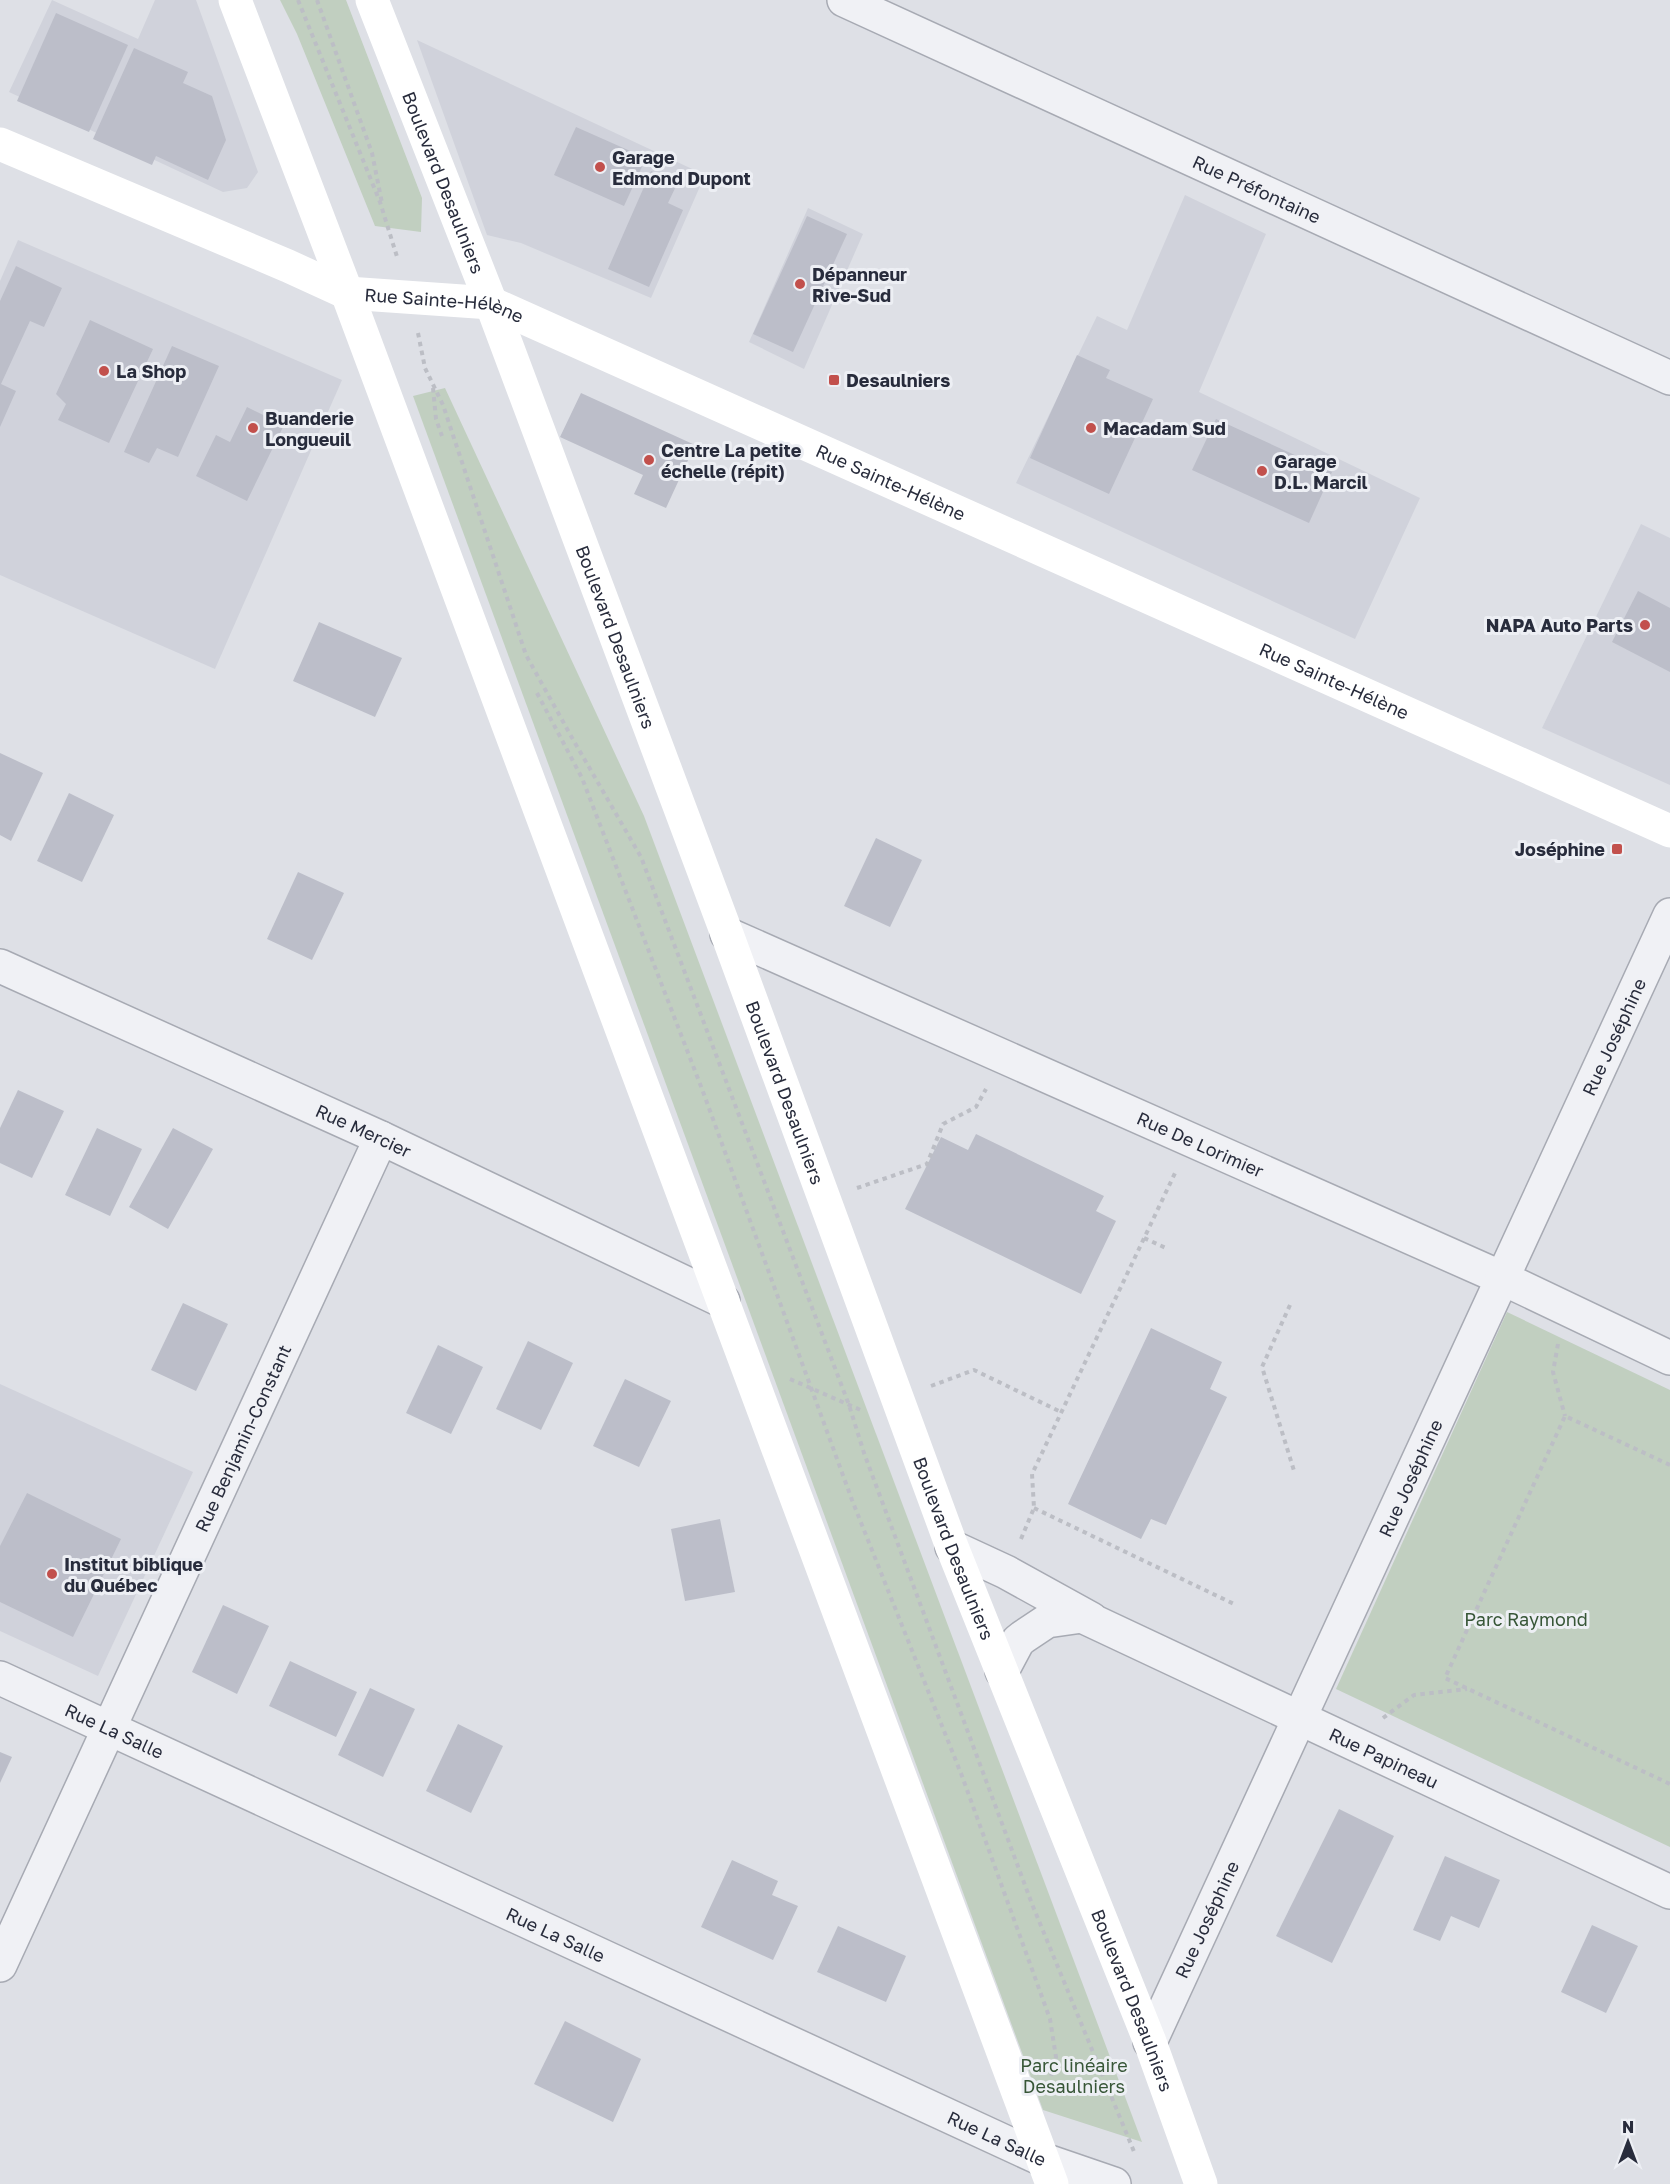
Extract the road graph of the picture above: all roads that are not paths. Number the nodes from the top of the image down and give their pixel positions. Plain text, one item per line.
1 (235, 0) edge
2 (372, 0) edge
3 (844, 0) edge
4 (0, 144) edge
5 (347, 293) junction
6 (491, 303) junction
7 (1670, 378) edge
8 (1670, 831) edge
9 (1670, 915) edge
10 (728, 934) junction
11 (0, 966) edge
12 (381, 1138) junction
13 (1502, 1278) junction
14 (723, 1301) junction
15 (1670, 1358) edge
16 (952, 1547) junction
17 (1098, 1623) junction
18 (1002, 1671) junction
19 (0, 1678) edge
20 (1299, 1718) junction
21 (108, 1728) junction
22 (1670, 1892) edge
23 (0, 1965) edge
24 (1150, 2042) junction
25 (1048, 2172) edge
26 (1114, 2184) edge
27 (1201, 2184) edge

1 - 5 street
2 - 6 street, Boulevard Desaulniers
3 - 7 street, Rue Préfontaine
4 - 5 street, Rue Sainte-Hélène
5 - 6 street, Rue Sainte-Hélène
5 - 14 street
6 - 8 street, Rue Sainte-Hélène
6 - 10 street, Boulevard Desaulniers
9 - 13 street, Rue Joséphine
10 - 13 street, Rue De Lorimier
10 - 16 street, Boulevard Desaulniers
11 - 12 street, Rue Mercier
12 - 14 street, Rue Mercier
12 - 21 street, Rue Benjamin-Constant
13 - 15 street, Rue De Lorimier
13 - 20 street, Rue Joséphine
14 - 25 street
16 - 17 street, Rue Papineau
16 - 18 street, Boulevard Desaulniers
17 - 18 street, Rue Papineau
17 - 20 street, Rue Papineau
18 - 24 street, Boulevard Desaulniers
19 - 21 street, Rue La Salle
20 - 22 street, Rue Papineau
20 - 24 street, Rue Joséphine
21 - 23 street, Rue Benjamin-Constant
21 - 25 street, Rue La Salle
24 - 27 street, Boulevard Desaulniers
25 - 26 street, Rue La Salle

